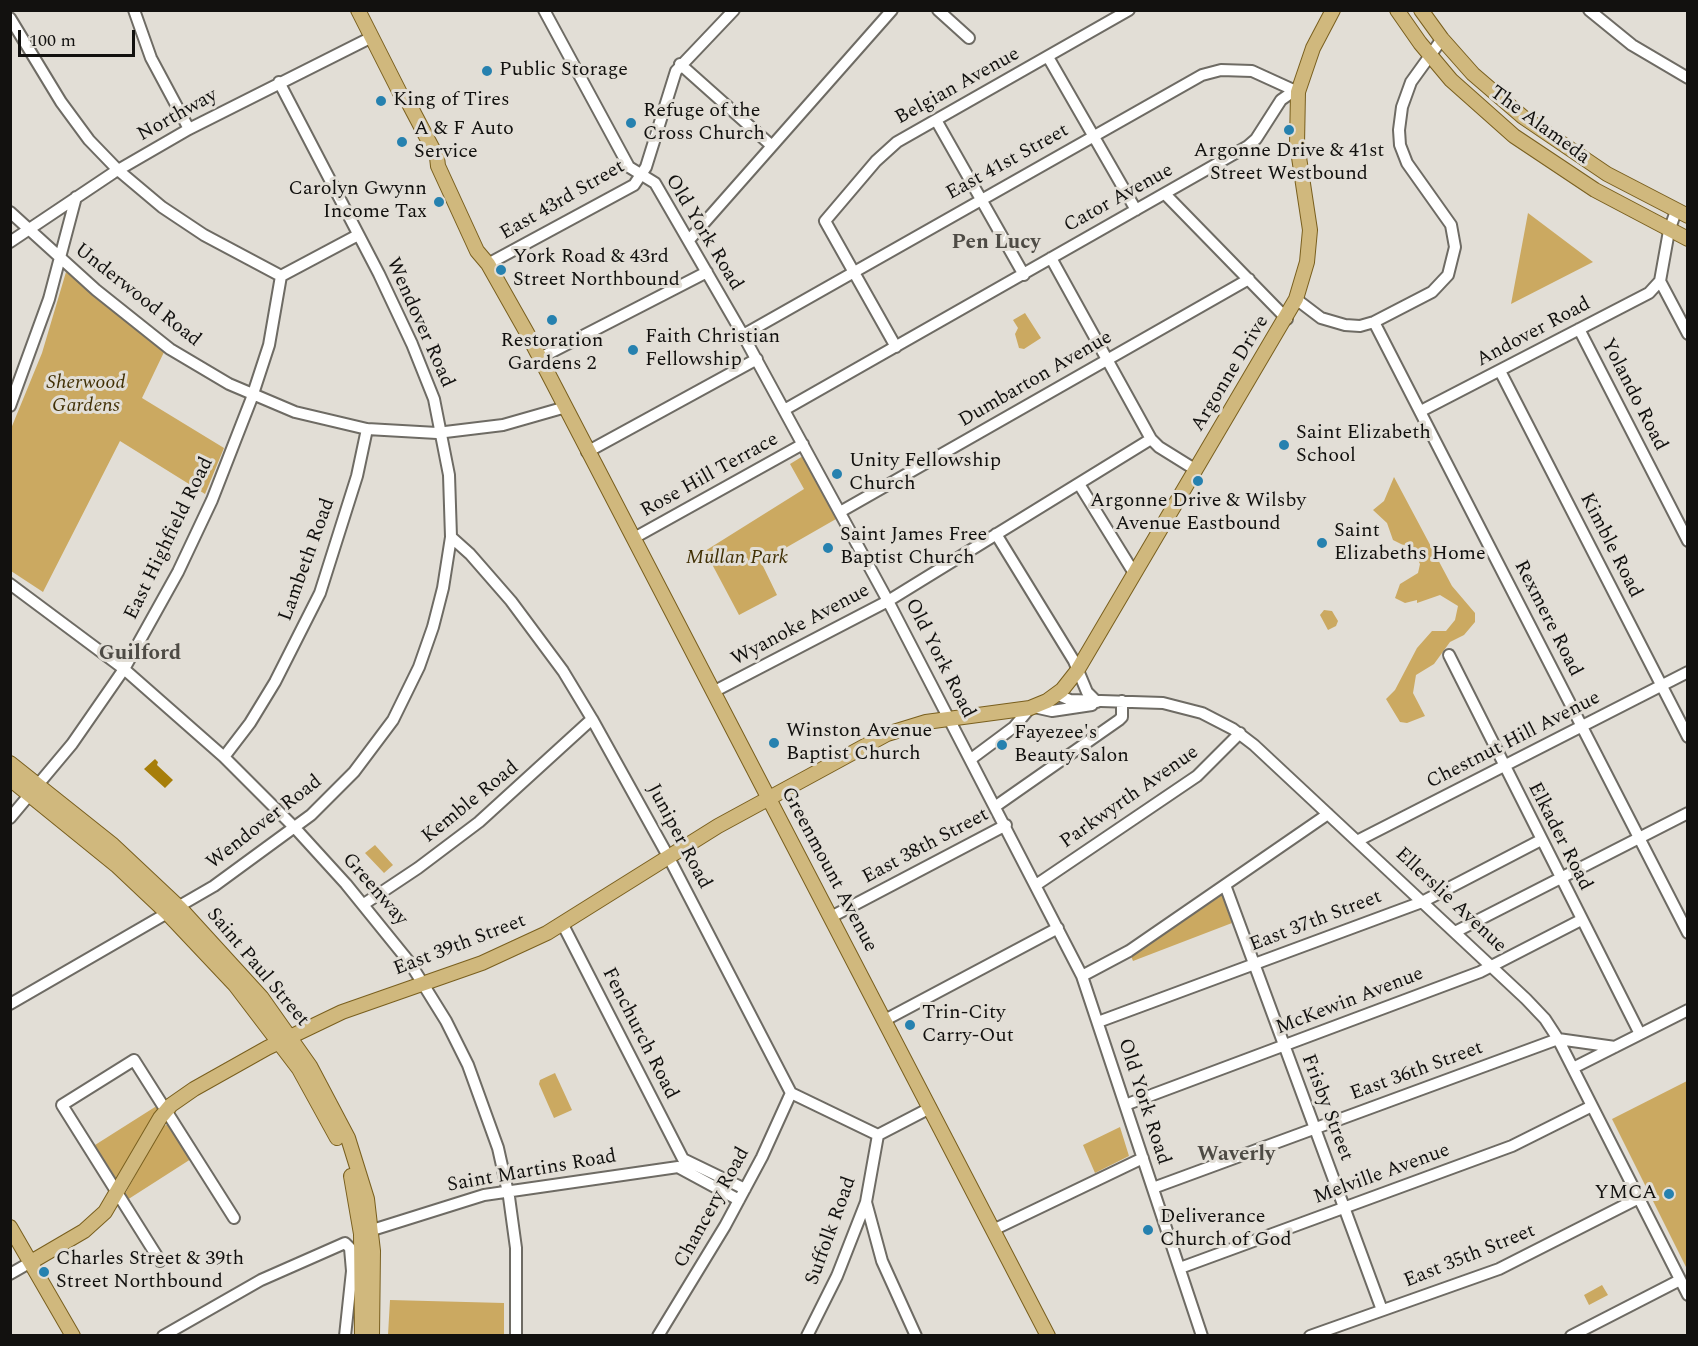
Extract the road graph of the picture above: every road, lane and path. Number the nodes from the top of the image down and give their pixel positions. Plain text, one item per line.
1 (134, 10) edge
2 (358, 10) edge
3 (544, 10) edge
4 (892, 10) edge
5 (938, 10) edge
6 (1130, 10) edge
7 (1333, 10) edge
8 (1397, 10) edge
9 (1421, 10) edge
10 (1588, 10) edge
11 (730, 12) edge
12 (10, 18) edge
13 (372, 37) junction
14 (969, 38) dead end
15 (1442, 39) junction
16 (1429, 56) junction
17 (1048, 57) junction
18 (680, 64) junction
19 (1688, 78) edge
20 (279, 82) junction
21 (1298, 92) junction
22 (936, 120) junction
23 (189, 129) junction
24 (1094, 136) junction
25 (772, 146) junction
26 (118, 170) junction
27 (642, 175) junction
28 (1165, 194) junction
29 (76, 197) junction
30 (982, 198) junction
31 (1136, 210) junction
32 (10, 212) edge
33 (1682, 213) edge
34 (27, 230) junction
35 (1669, 231) junction
36 (358, 235) junction
37 (1688, 239) edge
38 (689, 240) junction
39 (10, 242) edge
40 (1051, 258) junction
41 (61, 260) junction
42 (489, 264) junction
43 (854, 271) junction
44 (707, 272) junction
45 (1024, 275) junction
46 (281, 276) junction
47 (1249, 279) junction
48 (1660, 281) junction
49 (1296, 299) junction
50 (1287, 319) junction
51 (1374, 322) junction
52 (1579, 329) junction
53 (1688, 334) edge
54 (743, 335) junction
55 (896, 347) junction
56 (540, 358) junction
57 (757, 359) junction
58 (1107, 360) junction
59 (1500, 371) junction
60 (253, 395) junction
61 (10, 406) edge
62 (566, 407) junction
63 (784, 410) junction
64 (1421, 411) junction
65 (367, 429) junction
66 (442, 433) junction
67 (1151, 439) junction
68 (804, 444) junction
69 (587, 452) junction
70 (1196, 470) junction
71 (1079, 484) junction
72 (840, 512) junction
73 (996, 534) junction
74 (451, 537) junction
75 (634, 538) junction
76 (1688, 541) edge
77 (1134, 573) junction
78 (10, 584) edge
79 (888, 601) junction
80 (1449, 655) dead end
81 (124, 669) junction
82 (1077, 670) junction
83 (1688, 672) edge
84 (1661, 686) junction
85 (713, 692) junction
86 (1056, 694) junction
87 (1122, 701) junction
88 (1098, 702) junction
89 (1032, 708) junction
90 (592, 719) junction
91 (949, 719) junction
92 (1582, 726) junction
93 (1240, 734) junction
94 (1688, 737) edge
95 (224, 757) junction
96 (971, 759) junction
97 (10, 763) edge
98 (1504, 766) junction
99 (10, 779) edge
100 (35, 790) junction
101 (769, 798) junction
102 (996, 806) junction
103 (1688, 813) edge
104 (1328, 814) junction
105 (10, 818) edge
106 (1006, 825) junction
107 (295, 828) junction
108 (1639, 838) junction
109 (1541, 840) junction
110 (1357, 842) junction
111 (668, 856) junction
112 (1560, 878) junction
113 (1036, 885) junction
114 (1225, 885) junction
115 (1422, 902) junction
116 (364, 904) junction
117 (173, 910) junction
118 (831, 917) junction
119 (1581, 920) junction
120 (563, 925) junction
121 (1058, 928) junction
122 (1455, 933) junction
123 (1688, 933) edge
124 (1255, 964) junction
125 (1492, 967) junction
126 (1082, 976) junction
127 (423, 983) junction
128 (10, 1004) edge
129 (1688, 1010) edge
130 (885, 1020) junction
131 (1098, 1022) junction
132 (1640, 1034) junction
133 (285, 1038) junction
134 (1558, 1039) junction
135 (1283, 1046) junction
136 (1615, 1047) junction
137 (1573, 1068) junction
138 (791, 1093) junction
139 (1125, 1105) junction
140 (1592, 1106) junction
141 (930, 1108) junction
142 (166, 1111) junction
143 (1314, 1129) junction
144 (878, 1135) junction
145 (1143, 1158) junction
146 (680, 1163) junction
147 (1153, 1188) junction
148 (745, 1189) junction
149 (508, 1191) junction
150 (118, 1194) junction
151 (1638, 1198) junction
152 (739, 1200) junction
153 (866, 1202) junction
154 (1344, 1207) junction
155 (234, 1218) dead end
156 (10, 1227) edge
157 (993, 1230) junction
158 (366, 1232) junction
159 (160, 1261) dead end
160 (31, 1262) junction
161 (1180, 1268) junction
162 (10, 1274) edge
163 (1680, 1280) junction
164 (1688, 1295) edge
165 (1382, 1311) junction
166 (73, 1335) edge
167 (163, 1335) edge
168 (345, 1335) edge
169 (362, 1335) edge
170 (372, 1335) edge
171 (516, 1335) edge
172 (658, 1335) edge
173 (807, 1335) edge
174 (916, 1335) edge
175 (1048, 1335) edge
176 (1202, 1335) edge
177 (1310, 1335) edge
178 (1571, 1335) edge

1 - 23 street
2 - 13 main road, Greenmount Avenue
3 - 27 street, Old York Road
4 - 25 street
5 - 14 street
6 - 17 street, Belgian Avenue
7 - 21 main road, Argonne Drive
8 - 16 main road, The Alameda
9 - 15 main road, The Alameda
10 - 19 street
11 - 18 street, East 43rd Street
12 - 26 street
13 - 20 street, Northway
13 - 42 main road, Greenmount Avenue
15 - 16 street
15 - 33 main road, The Alameda
16 - 35 main road, The Alameda
16 - 51 street
17 - 22 street, Belgian Avenue
17 - 24 street
18 - 25 street
18 - 27 street, East 43rd Street
20 - 23 street, Northway
20 - 36 street, Wendover Road
21 - 24 street, East 41st Street
21 - 28 street, Cator Avenue
21 - 49 main road, Argonne Drive
22 - 30 street
22 - 43 street, Belgian Avenue
23 - 26 street, Northway
24 - 30 street, East 41st Street
24 - 31 street
25 - 38 street
26 - 29 street, Northway
26 - 46 street
27 - 38 street, Old York Road
27 - 42 street, East 43rd Street
28 - 31 street, Cator Avenue
28 - 47 street
29 - 34 street, Northway
29 - 41 street
30 - 43 street, East 41st Street
30 - 45 street
31 - 40 street, Cator Avenue
32 - 34 street, Underwood Road
33 - 35 street
34 - 39 street, Northway
34 - 41 street, Underwood Road
35 - 37 main road, The Alameda
35 - 48 street
36 - 46 street
36 - 66 street, Wendover Road
38 - 44 street, Old York Road
40 - 45 street, Cator Avenue
40 - 58 street
41 - 60 street, Underwood Road
41 - 61 street
42 - 56 main road, Greenmount Avenue
43 - 54 street, East 41st Street
43 - 55 street
44 - 54 street, Old York Road
44 - 56 street
45 - 55 street, Cator Avenue
46 - 60 street, East Highfield Road
47 - 50 street
47 - 58 street, Dumbarton Avenue
48 - 52 street, Andover Road
48 - 53 street
49 - 50 main road, Argonne Drive
49 - 51 street
50 - 70 main road, Argonne Drive
51 - 64 street, Rexmere Road
52 - 59 street, Andover Road
52 - 76 street, Yolando Road
54 - 57 street, Old York Road
55 - 63 street, Cator Avenue
56 - 62 main road, Greenmount Avenue
57 - 63 street, Old York Road
57 - 69 street
58 - 67 street
58 - 72 street, Dumbarton Avenue
59 - 64 street, Andover Road
59 - 84 street, Kimble Road
60 - 65 street, Underwood Road
60 - 81 street, East Highfield Road
62 - 66 street, Underwood Road
62 - 69 main road, Greenmount Avenue
63 - 68 street, Old York Road
64 - 92 street, Rexmere Road
65 - 66 street, Underwood Road
65 - 95 street, Lambeth Road
66 - 74 street, Wendover Road
67 - 70 street
67 - 71 street, Wyanoke Avenue
68 - 72 street, Old York Road
68 - 75 street, Rose Hill Terrace
69 - 75 main road, Greenmount Avenue
70 - 77 main road, Argonne Drive
71 - 73 street, Wyanoke Avenue
71 - 77 street
72 - 79 street, Old York Road
73 - 79 street, Wyanoke Avenue
73 - 82 street
74 - 90 street, Juniper Road
74 - 107 street, Wendover Road
75 - 85 main road, Greenmount Avenue
77 - 82 main road, Argonne Drive
78 - 81 street, Greenway
79 - 85 street, Wyanoke Avenue
79 - 91 street, Old York Road
80 - 98 street, Elkader Road
81 - 95 street, Greenway
81 - 100 street, East Highfield Road
82 - 86 main road, Argonne Drive
82 - 88 street
83 - 84 street, Chestnut Hill Avenue
84 - 92 street, Chestnut Hill Avenue
84 - 94 street, Kimble Road
85 - 101 main road, Greenmount Avenue
86 - 88 street, Ellerslie Avenue
86 - 89 main road, Argonne Drive
87 - 88 street, Ellerslie Avenue
87 - 93 street, Ellerslie Avenue
87 - 102 street, East 38th Street
88 - 89 street
89 - 91 main road
89 - 96 street
90 - 111 street, Juniper Road
90 - 116 street, Kemble Road
91 - 96 street, Old York Road
91 - 101 main road, East 39th Street
92 - 98 street, Chestnut Hill Avenue
92 - 108 street, Rexmere Road
93 - 104 street, Ellerslie Avenue
93 - 113 street, Parkwyrth Avenue
95 - 107 street, Greenway
96 - 102 street, Old York Road
97 - 100 main road, Saint Paul Street
98 - 109 street, Elkader Road
98 - 110 street, Chestnut Hill Avenue
99 - 100 main road, Saint Paul Street
100 - 105 street, East Highfield Road
100 - 117 main road, Saint Paul Street
101 - 111 main road, East 39th Street
101 - 118 main road, Greenmount Avenue
102 - 106 street, Old York Road
103 - 108 street
104 - 110 street, Ellerslie Avenue
104 - 114 street
106 - 113 street, Old York Road
106 - 118 street, East 38th Street
107 - 116 street, Greenway
107 - 117 street, Wendover Road
108 - 112 street
108 - 123 street, Rexmere Road
109 - 112 street, Elkader Road
109 - 115 street, East 37th Street
110 - 115 street, Ellerslie Avenue
111 - 120 main road, East 39th Street
111 - 138 street, Juniper Road
112 - 119 street, Elkader Road
112 - 122 street
113 - 121 street, Old York Road
114 - 124 street, Frisby Street
114 - 126 street
115 - 122 street, Ellerslie Avenue
115 - 124 street, East 37th Street
116 - 127 street, Greenway
117 - 128 street, Wendover Road
117 - 133 main road, Saint Paul Street
118 - 130 main road, Greenmount Avenue
119 - 125 street, McKewin Avenue
119 - 132 street, Elkader Road
120 - 127 main road, East 39th Street
120 - 146 street, Fenchurch Road
121 - 126 street, Old York Road
121 - 130 street
122 - 125 street, Ellerslie Avenue
124 - 131 street, East 37th Street
124 - 135 street, Frisby Street
125 - 134 street, Ellerslie Avenue
125 - 135 street, McKewin Avenue
126 - 131 street, Old York Road
127 - 133 main road, East 39th Street
127 - 149 street, Greenway
129 - 132 street
130 - 141 main road, Greenmount Avenue
131 - 139 street, Old York Road
132 - 136 street
133 - 142 main road, East 39th Street
133 - 158 main road, Saint Paul Street
134 - 136 street
134 - 137 street, Ellerslie Avenue
134 - 143 street, East 36th Street
135 - 139 street, McKewin Avenue
135 - 143 street, Frisby Street
136 - 137 street
137 - 140 street, Ellerslie Avenue
138 - 144 street
138 - 148 street, Chancery Road
139 - 145 street, Old York Road
140 - 151 street, Ellerslie Avenue
140 - 154 street, Melville Avenue
141 - 144 street
141 - 157 main road, Greenmount Avenue
142 - 150 main road, East 39th Street
142 - 150 street
142 - 155 street
143 - 147 street, East 36th Street
143 - 154 street, Frisby Street
144 - 153 street, Suffolk Road
145 - 147 street, Old York Road
145 - 157 street
146 - 148 street
146 - 149 street, Saint Martins Road
146 - 152 street
147 - 161 street, Old York Road
148 - 152 street, Chancery Road
149 - 158 street, Saint Martins Road
149 - 171 street, Greenway
150 - 159 street
150 - 160 main road, East 39th Street
151 - 163 street, Ellerslie Avenue
151 - 165 street, East 35th Street
152 - 172 street, Chancery Road
153 - 173 street, Suffolk Road
153 - 174 street
154 - 161 street, Melville Avenue
154 - 165 street, Frisby Street
156 - 160 main road
157 - 175 main road, Greenmount Avenue
158 - 169 main road, Saint Paul Street
158 - 170 main road, Saint Paul Street
160 - 162 street
160 - 166 main road
161 - 176 street, Old York Road
163 - 164 street, Ellerslie Avenue
163 - 178 street
165 - 177 street, East 35th Street
167 - 168 street

